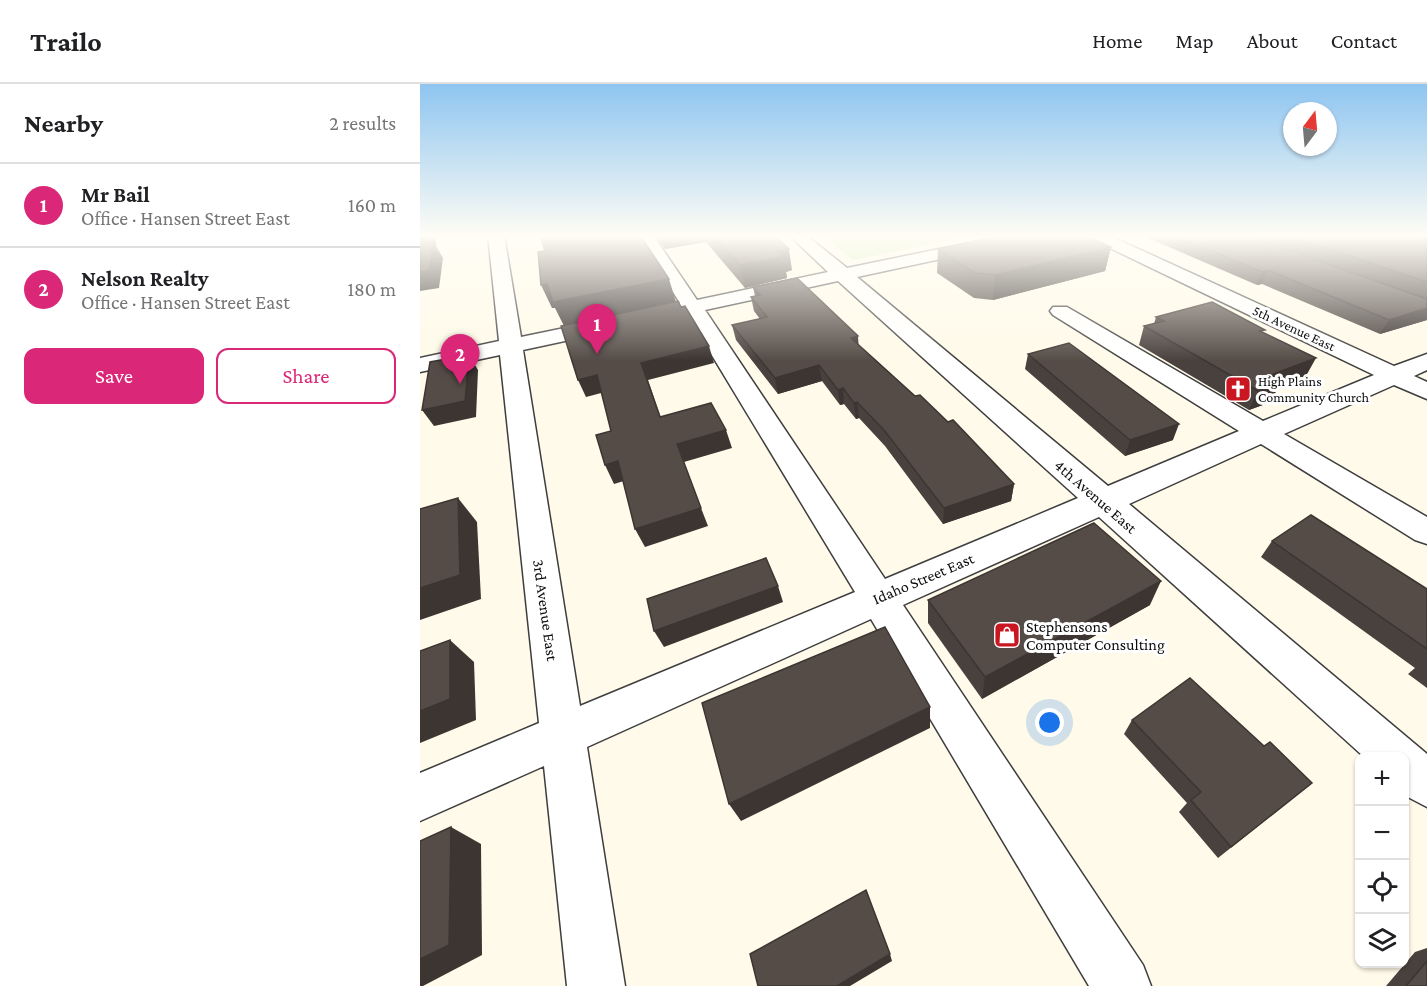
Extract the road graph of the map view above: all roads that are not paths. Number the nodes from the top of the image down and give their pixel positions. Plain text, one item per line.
1 (502, 277) edge
2 (661, 277) edge
3 (828, 277) edge
4 (847, 277) edge
5 (1185, 277) edge
6 (674, 310) junction
7 (1060, 311) dead end
8 (623, 321) edge
9 (511, 345) junction
10 (1427, 361) edge
11 (420, 365) edge
12 (1393, 375) junction
13 (1427, 391) edge
14 (1260, 433) junction
15 (1102, 501) junction
16 (1427, 532) edge
17 (876, 598) junction
18 (563, 733) junction
19 (1391, 752) edge
20 (1409, 768) edge
21 (1427, 784) edge
22 (420, 797) edge
23 (596, 986) edge
24 (1122, 986) edge

1 - 9 street, 3rd Avenue East
2 - 6 street
3 - 6 street
4 - 15 street, 4th Avenue East
5 - 12 street, 5th Avenue East
6 - 17 street
7 - 14 street
8 - 9 street
9 - 11 street
9 - 18 street, 3rd Avenue East
10 - 12 street, Idaho Street East
12 - 13 street, 5th Avenue East
12 - 14 street, Idaho Street East
14 - 15 street, Idaho Street East
14 - 16 street
15 - 17 street, Idaho Street East
15 - 19 street, 4th Avenue East
17 - 18 street, Idaho Street East
17 - 24 street
18 - 22 street, Idaho Street East
18 - 23 street, 3rd Avenue East
20 - 21 street

